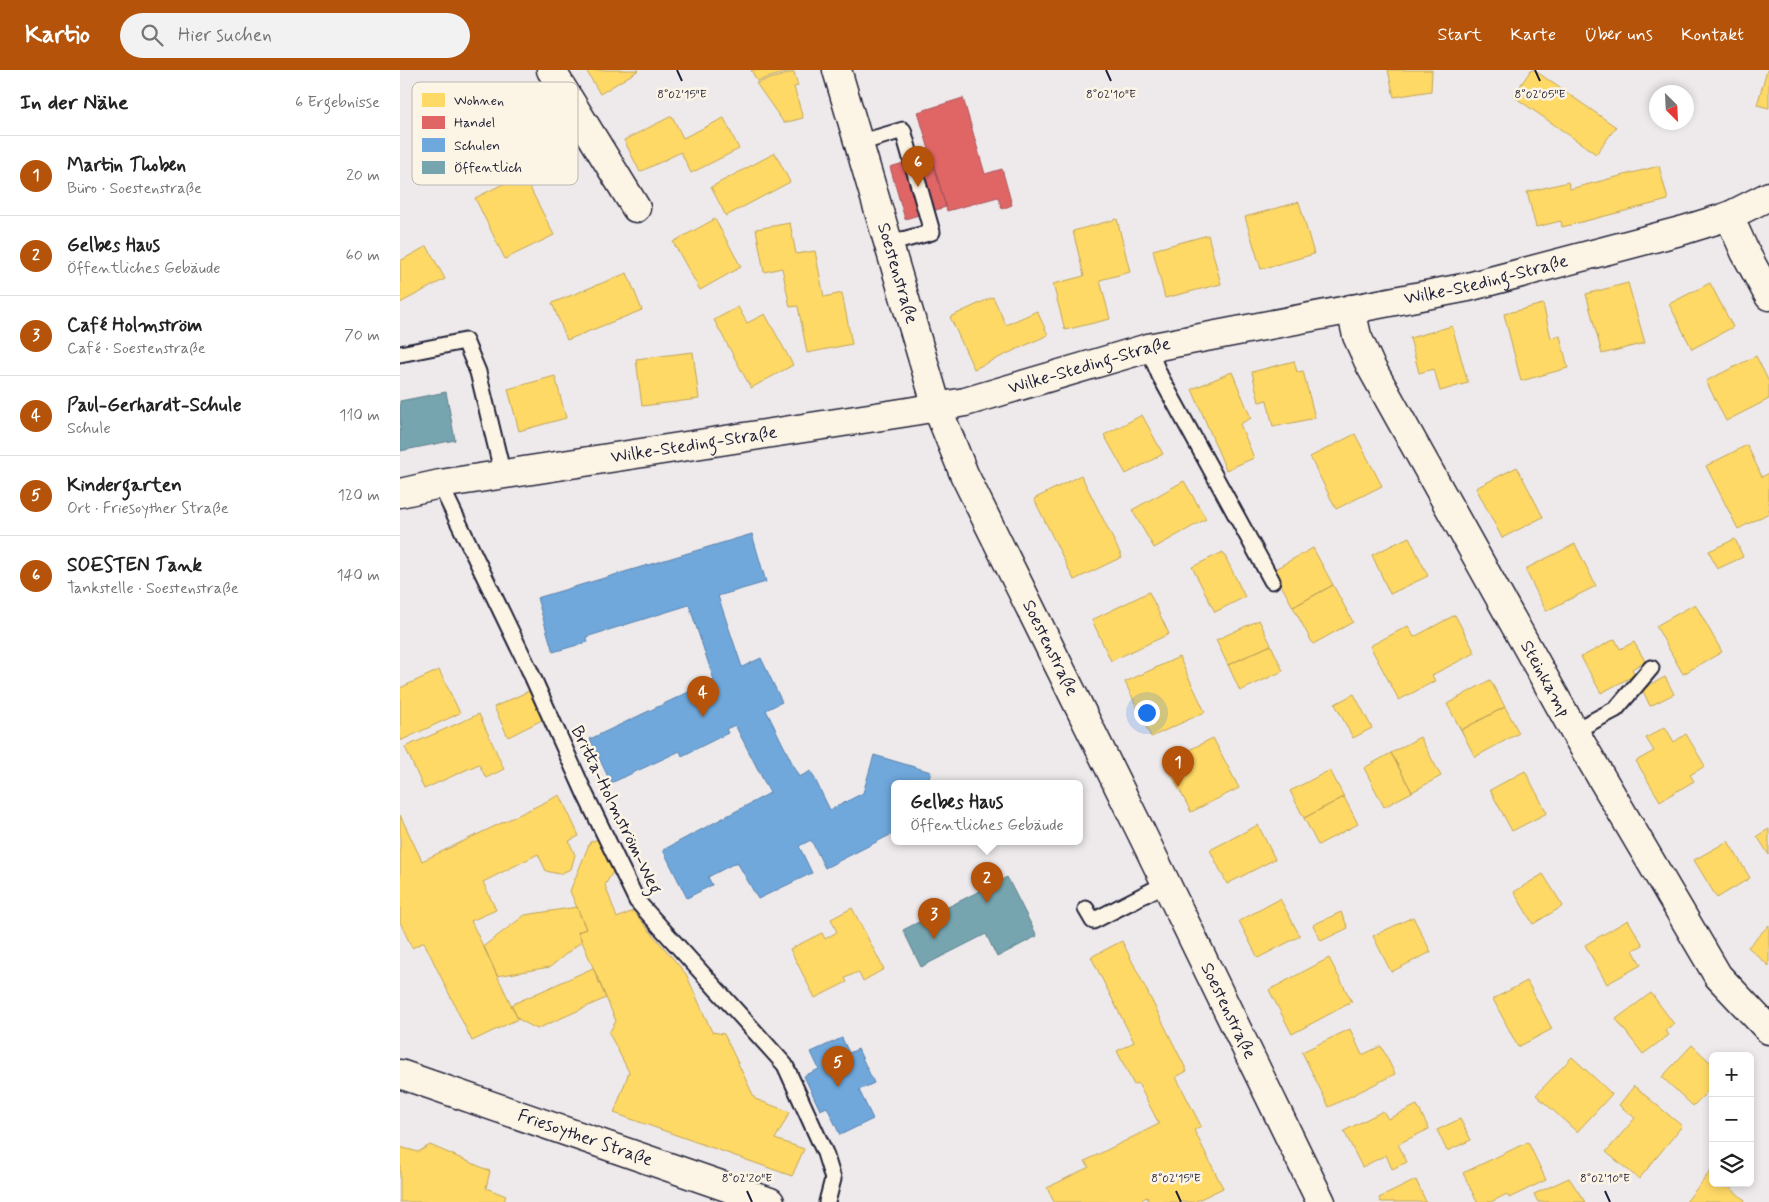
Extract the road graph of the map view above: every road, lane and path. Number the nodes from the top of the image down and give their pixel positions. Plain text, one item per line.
1 (551, 70) edge
2 (837, 70) edge
3 (558, 82) edge
4 (578, 114) edge
5 (858, 143) junction
6 (1769, 196) edge
7 (636, 208) dead end
8 (1729, 216) junction
9 (888, 244) junction
10 (1769, 296) edge
11 (1351, 309) junction
12 (1148, 348) junction
13 (400, 354) edge
14 (937, 407) junction
15 (503, 475) junction
16 (440, 484) junction
17 (400, 494) edge
18 (1272, 581) dead end
19 (1651, 668) dead end
20 (1574, 731) junction
21 (1165, 884) junction
22 (1086, 909) dead end
23 (1769, 1030) edge
24 (400, 1074) edge
25 (770, 1202) edge
26 (827, 1202) edge
27 (1320, 1202) edge

1 - 3 street
2 - 5 street, Soestenstraße
4 - 7 street
5 - 9 street, Soestenstraße
5 - 9 lane
6 - 8 street, Wilke-Steding-Straße
8 - 10 street
8 - 11 street, Wilke-Steding-Straße
9 - 14 street, Soestenstraße
11 - 12 street, Wilke-Steding-Straße
11 - 20 street, Steinkamp
12 - 14 street, Wilke-Steding-Straße
12 - 18 lane
13 - 15 lane
14 - 15 street, Wilke-Steding-Straße
14 - 21 street, Soestenstraße
15 - 16 street, Wilke-Steding-Straße
16 - 17 street, Wilke-Steding-Straße
16 - 26 lane, Britta-Holmström-Weg
19 - 20 lane
20 - 23 street, Steinkamp
21 - 22 lane
21 - 27 street, Soestenstraße
24 - 25 street, Friesoyther Straße

